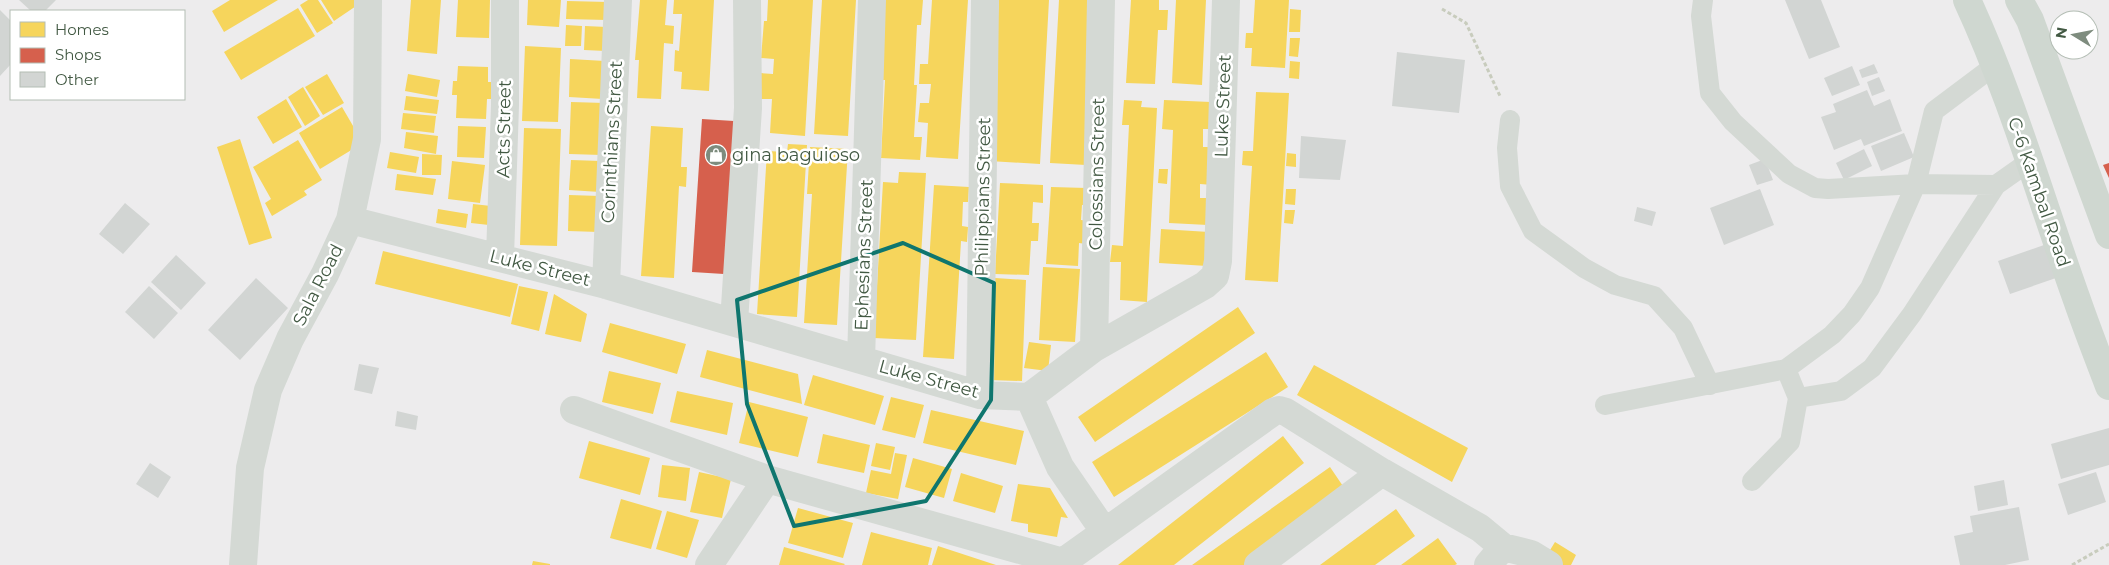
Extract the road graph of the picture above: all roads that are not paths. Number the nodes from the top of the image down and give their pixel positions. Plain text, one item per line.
1 (368, 0) edge
2 (505, 0) edge
3 (618, 0) edge
4 (747, 0) edge
5 (872, 0) edge
6 (985, 0) edge
7 (1101, 0) edge
8 (1226, 0) edge
9 (1703, 0) edge
10 (1967, 0) edge
11 (2019, 0) edge
12 (1994, 66) junction
13 (1510, 120) road end
14 (2030, 161) junction
15 (1916, 184) junction
16 (1996, 186) junction
17 (350, 220) junction
18 (2109, 235) edge
19 (500, 258) junction
20 (606, 285) junction
21 (734, 322) junction
22 (1094, 348) junction
23 (861, 360) junction
24 (1786, 370) junction
25 (1710, 385) junction
26 (2109, 386) edge
27 (980, 395) junction
28 (1029, 397) junction
29 (1798, 398) junction
30 (1605, 405) dead end
31 (574, 410) dead end
32 (1382, 472) junction
33 (767, 479) junction
34 (1752, 481) dead end
35 (1104, 531) junction
36 (1495, 556) edge
37 (1062, 564) edge
38 (243, 565) edge
39 (709, 565) edge
40 (1258, 565) edge
41 (1549, 565) edge

1 - 17 street, Sala Road
2 - 19 street, Acts Street
3 - 20 street, Corinthians Street
4 - 21 street
5 - 23 street, Ephesians Street
6 - 27 street, Philippians Street
7 - 22 street, Colossians Street
8 - 22 street, Luke Street
9 - 15 lane
10 - 12 main road, C-6 Kambal Road
11 - 18 main road
12 - 14 main road, C-6 Kambal Road
12 - 15 lane
13 - 25 lane
14 - 16 lane
14 - 26 main road, C-6 Kambal Road
15 - 16 lane
15 - 24 lane
16 - 29 lane
17 - 19 street, Luke Street
17 - 38 street, Sala Road
19 - 20 street, Luke Street
20 - 21 street, Luke Street
21 - 23 street, Luke Street
22 - 28 street, Luke Street
23 - 27 street, Luke Street
24 - 25 lane
24 - 29 lane
25 - 30 lane
27 - 28 street, Luke Street
28 - 35 street
29 - 34 lane
31 - 33 street
32 - 35 street
32 - 36 street
32 - 40 street
33 - 37 street
33 - 39 street
35 - 37 street
36 - 41 street

